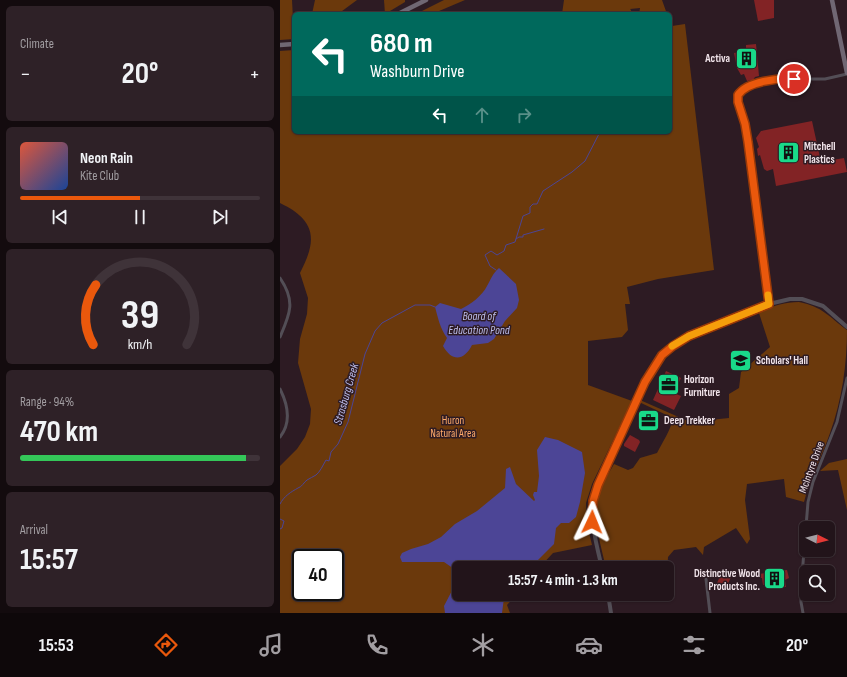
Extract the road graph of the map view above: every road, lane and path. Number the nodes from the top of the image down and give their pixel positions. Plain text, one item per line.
1 (426, 0) edge
2 (832, 0) edge
3 (402, 12) edge
4 (292, 44) edge
5 (280, 45) edge
6 (847, 73) edge
7 (280, 278) edge
8 (769, 304) junction
9 (847, 326) edge
10 (280, 337) edge
11 (847, 378) edge
12 (280, 389) edge
13 (280, 438) edge
14 (600, 561) edge
15 (706, 579) dead end
16 (609, 601) edge
17 (611, 613) edge
18 (710, 613) edge
19 (803, 613) edge

1 - 3 main road
2 - 6 main road
4 - 5 main road
6 - 8 street
7 - 10 street
8 - 9 street
8 - 14 street
11 - 19 street, McIntyre Drive
12 - 13 street
15 - 18 street
16 - 17 street

